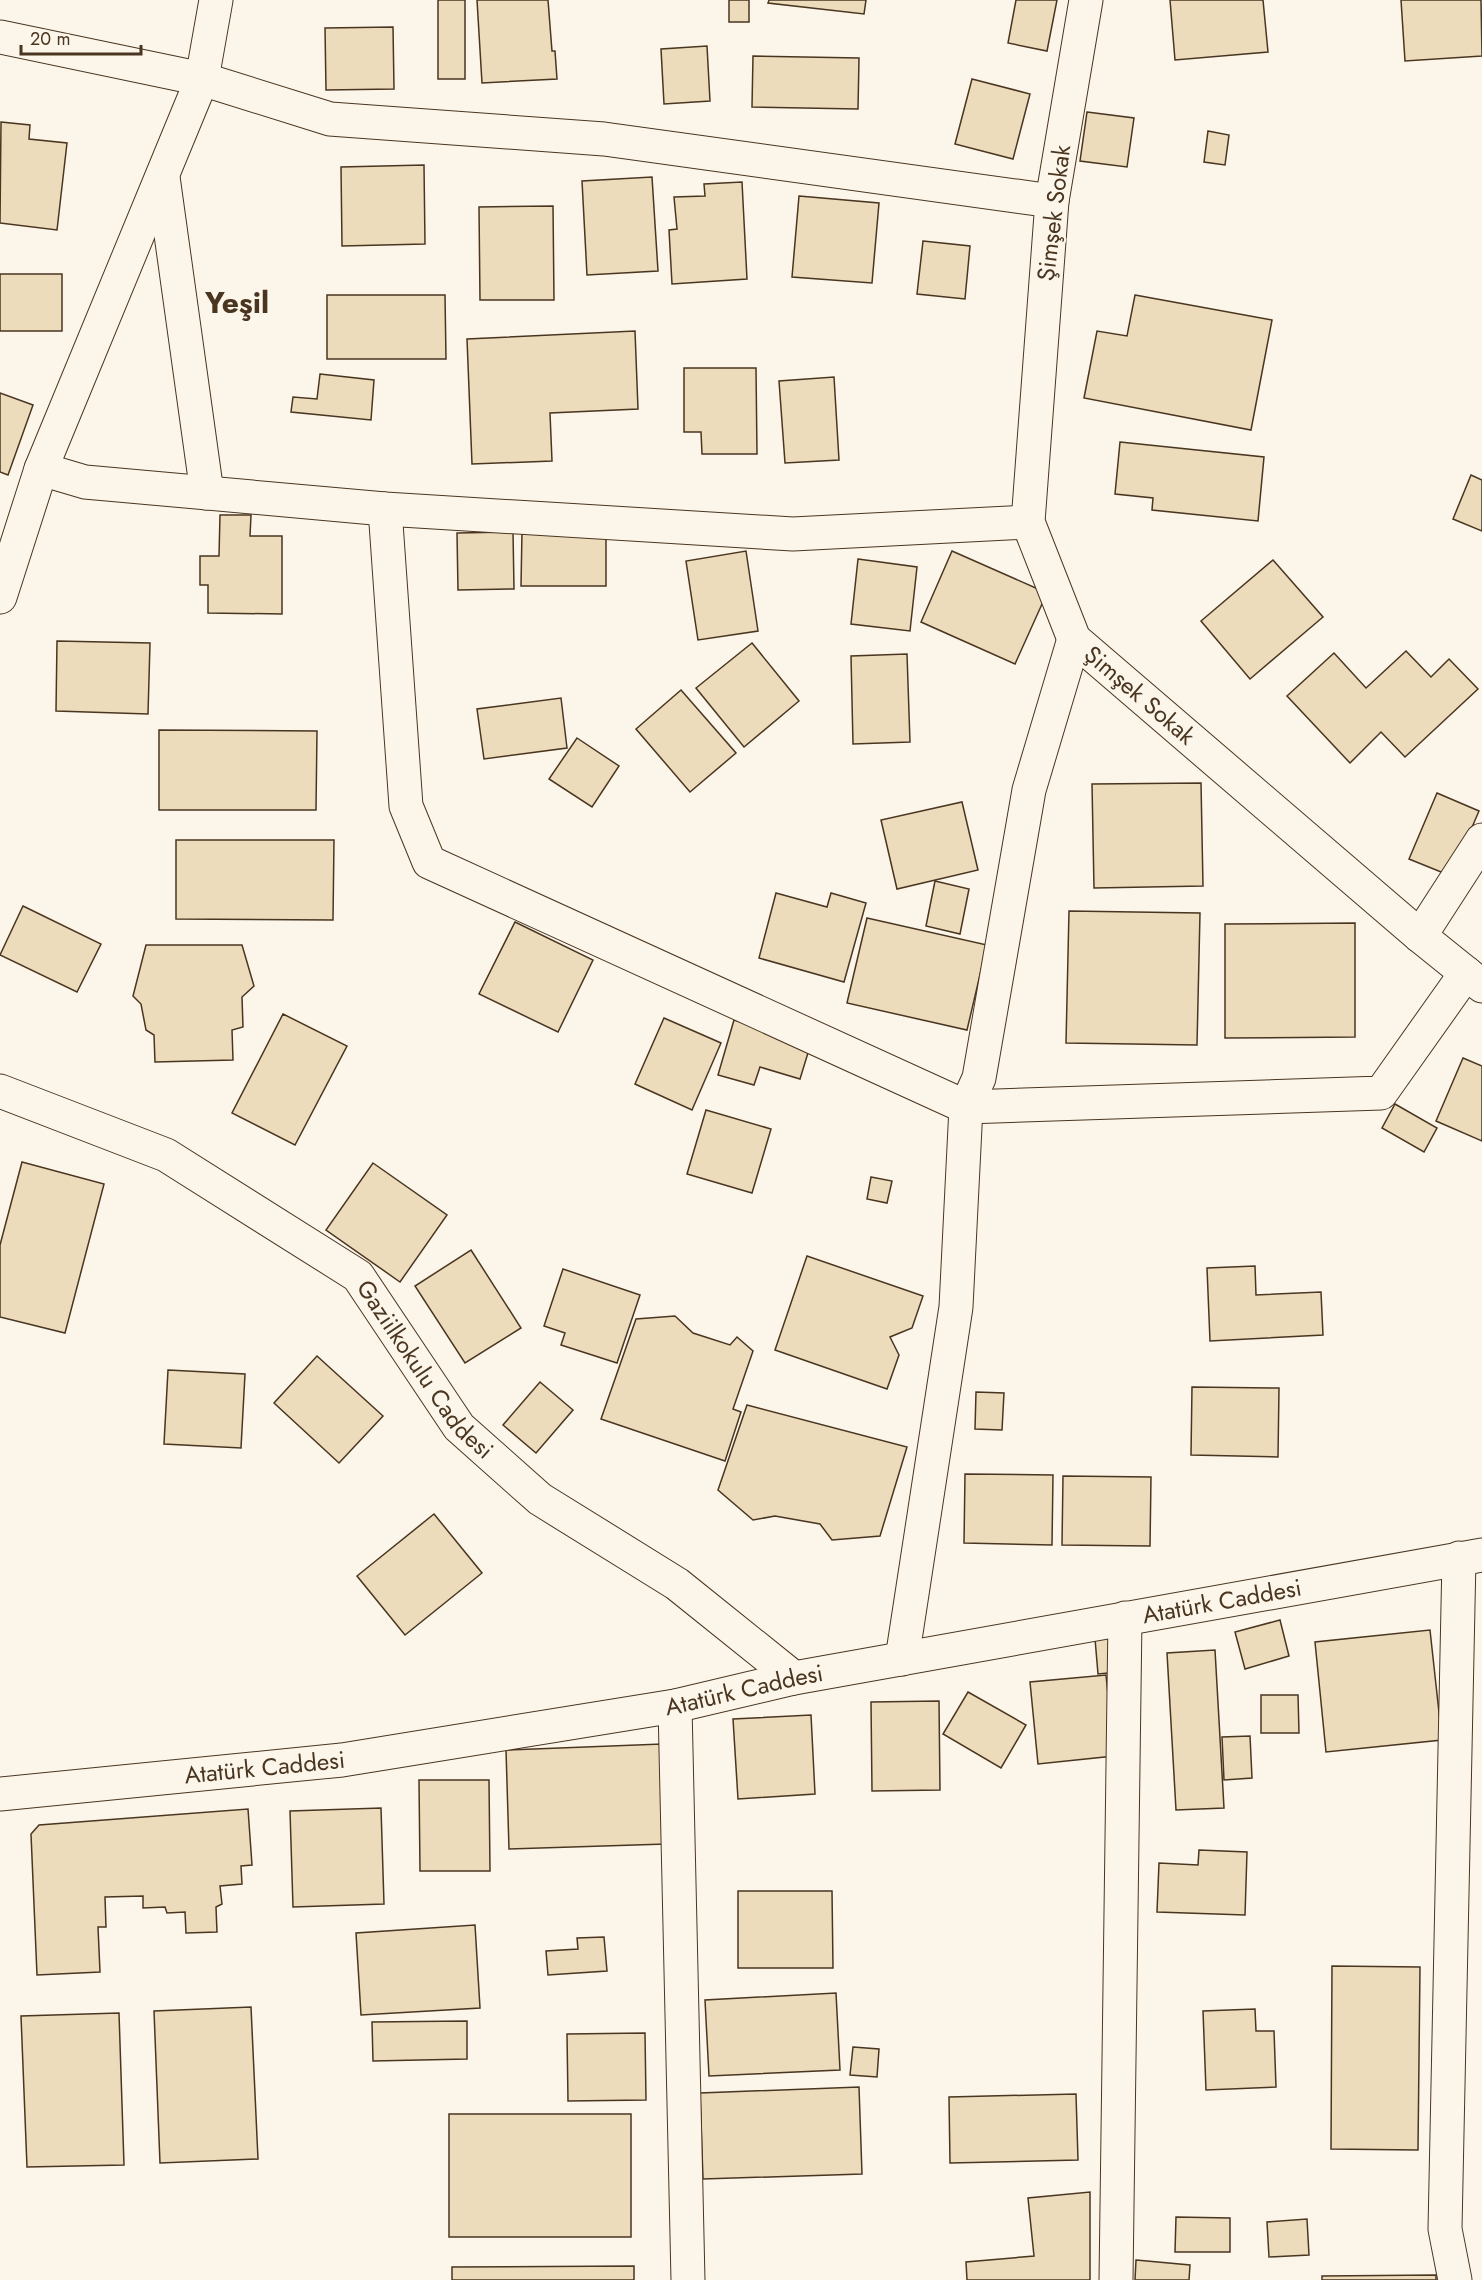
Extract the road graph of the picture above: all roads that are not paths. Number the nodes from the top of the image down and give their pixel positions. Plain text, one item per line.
1 (216, 0) edge
2 (1086, 0) edge
3 (0, 37) edge
4 (202, 79) junction
5 (163, 175) junction
6 (1052, 201) junction
7 (41, 469) junction
8 (207, 493) junction
9 (385, 509) junction
10 (1028, 522) junction
11 (0, 597) edge
12 (1074, 639) junction
13 (1482, 840) edge
14 (1420, 936) junction
15 (1474, 979) edge
16 (0, 1091) edge
17 (966, 1107) junction
18 (1470, 1557) edge
19 (1125, 1618) junction
20 (902, 1659) junction
21 (794, 1678) junction
22 (675, 1706) junction
23 (0, 1794) edge
24 (688, 2280) edge
25 (1116, 2280) edge
26 (1455, 2280) edge

1 - 4 street
2 - 6 street, Şimşek Sokak
3 - 4 street
4 - 5 street
4 - 6 street
5 - 7 street
5 - 8 street
6 - 10 street, Şimşek Sokak
7 - 8 street
7 - 11 street
8 - 9 street
9 - 10 street
9 - 17 street
10 - 12 street, Şimşek Sokak
12 - 14 street, Şimşek Sokak
12 - 17 street
13 - 14 street
14 - 15 street, Şimşek Sokak
15 - 17 street
16 - 21 street, Gaziilkokulu Caddesi
17 - 20 street
18 - 19 street, Atatürk Caddesi
18 - 26 street
19 - 20 street, Atatürk Caddesi
19 - 25 street
20 - 21 street, Atatürk Caddesi
21 - 22 street, Atatürk Caddesi
22 - 23 street, Atatürk Caddesi
22 - 24 street

